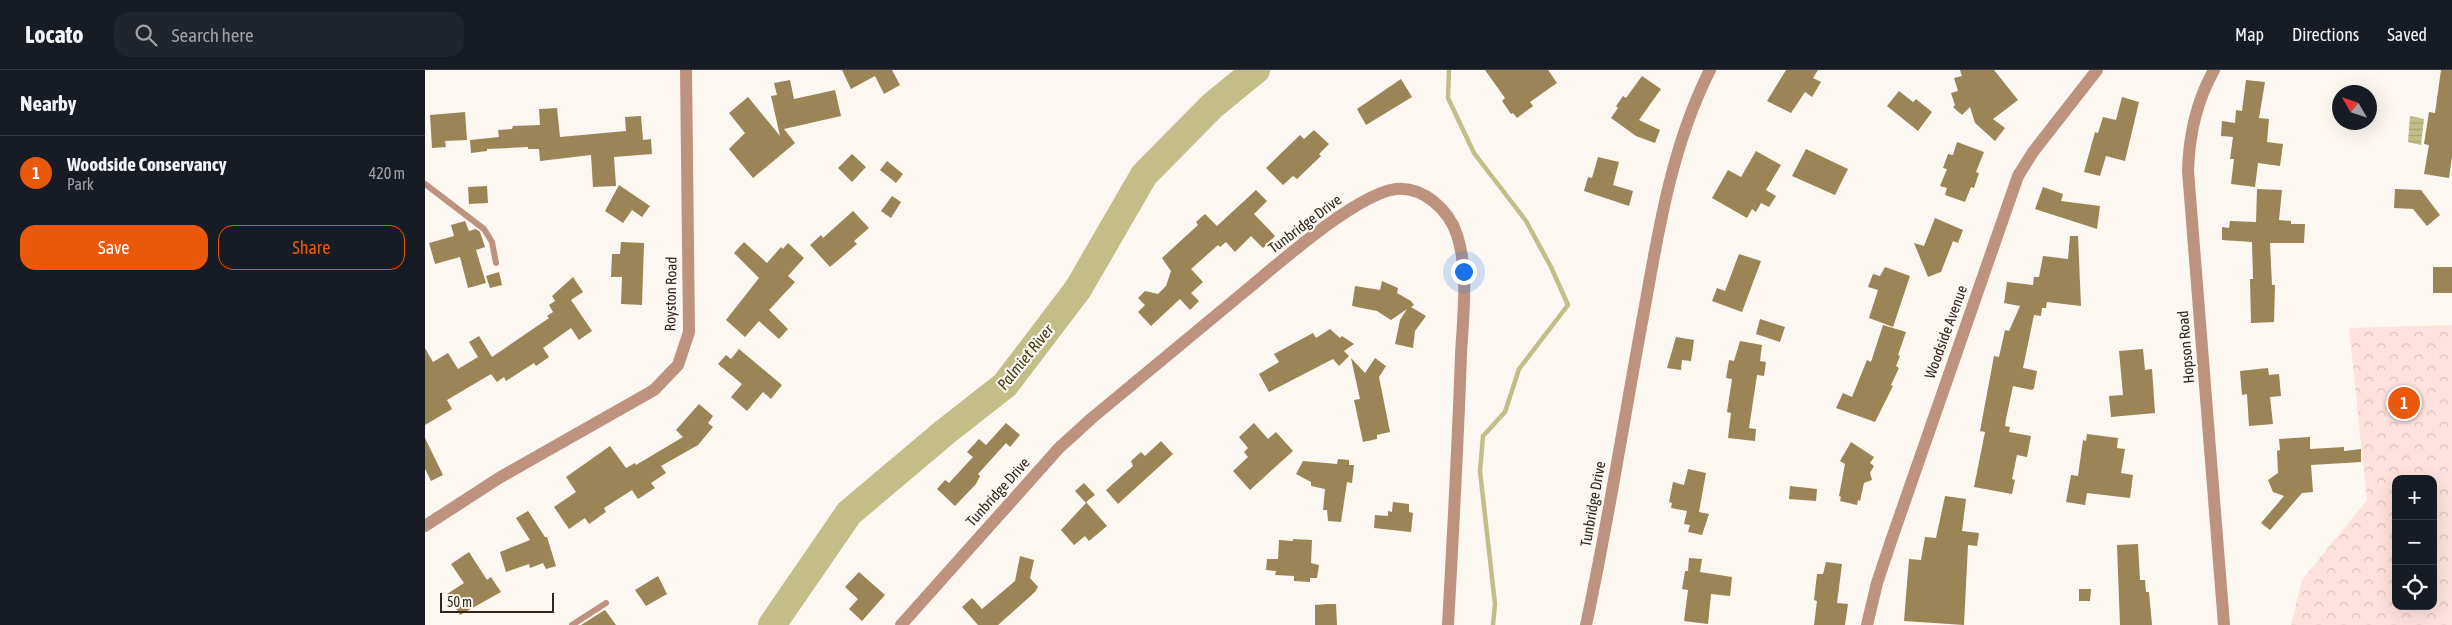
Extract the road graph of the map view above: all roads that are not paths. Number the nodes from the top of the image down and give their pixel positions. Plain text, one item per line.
1 (686, 70) edge
2 (1710, 70) edge
3 (2097, 70) edge
4 (2214, 70) edge
5 (425, 184) edge
6 (496, 263) dead end
7 (425, 526) edge
8 (606, 603) dead end
9 (572, 625) edge
10 (901, 625) edge
11 (1448, 625) edge
12 (1586, 625) edge
13 (1867, 625) edge
14 (2223, 625) edge

1 - 7 street, Royston Road
2 - 12 street, Tunbridge Drive
3 - 13 street, Woodside Avenue
4 - 14 street, Hopson Road
5 - 6 lane
8 - 9 lane
10 - 11 street, Tunbridge Drive

